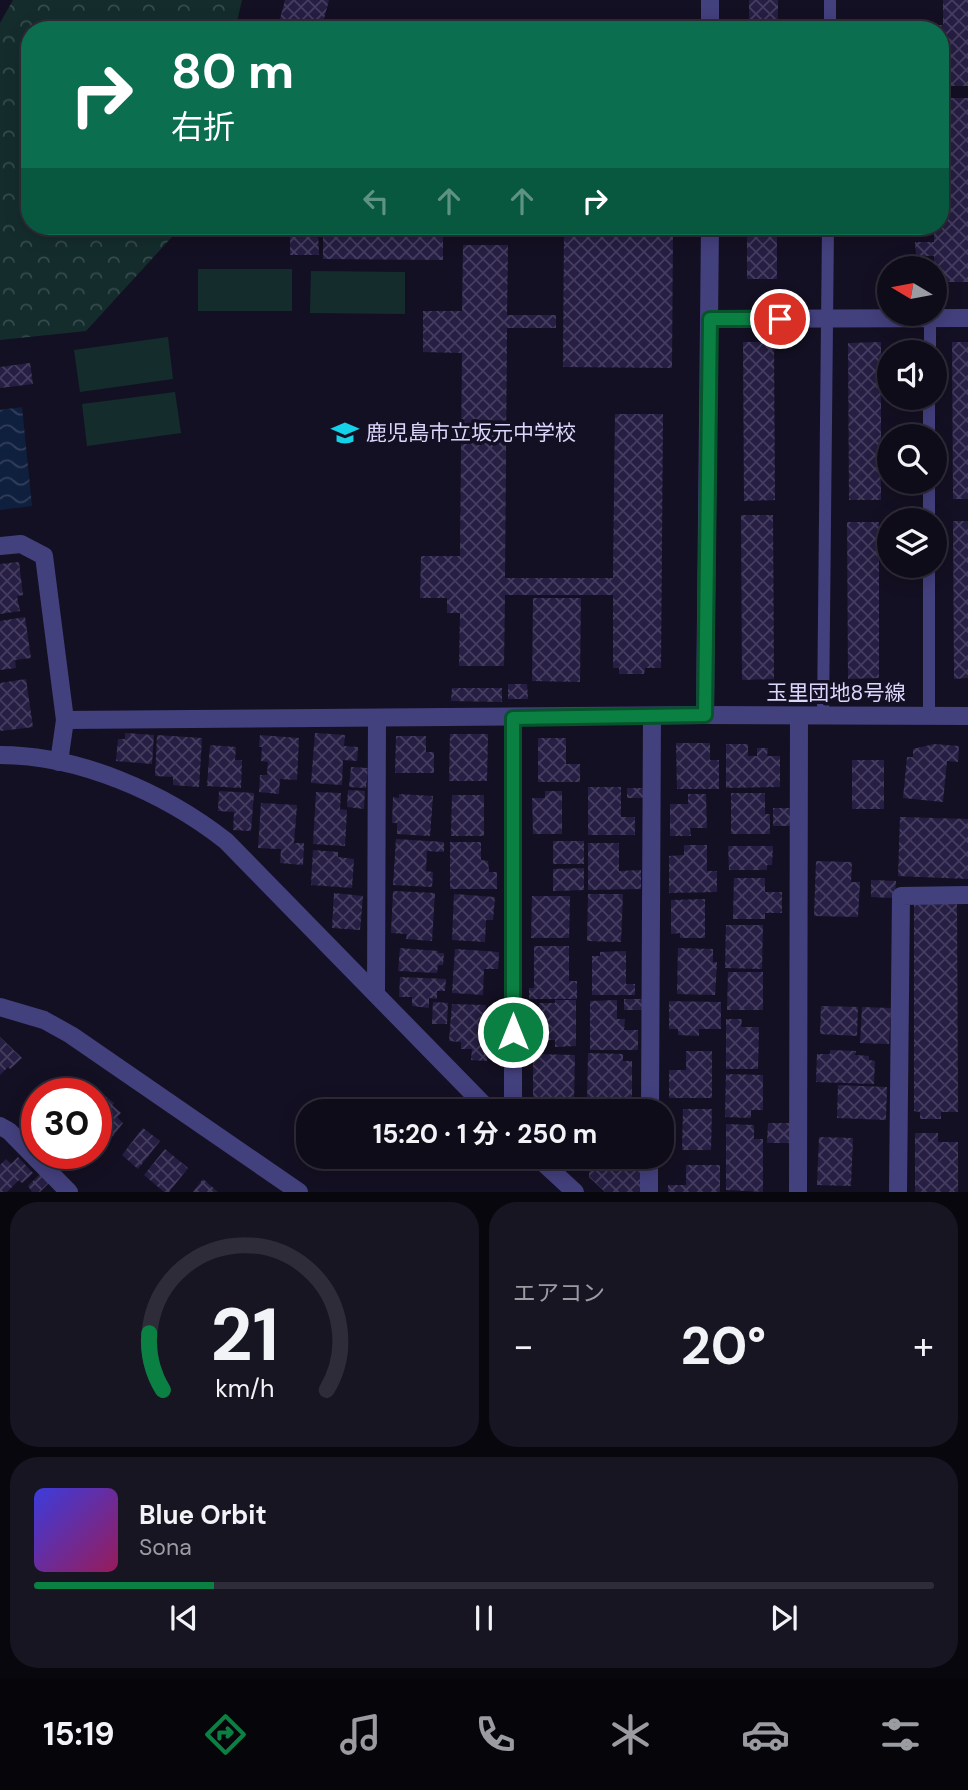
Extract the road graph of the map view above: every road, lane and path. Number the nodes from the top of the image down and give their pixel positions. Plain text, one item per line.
1 (710, 0) edge
2 (830, 0) edge
3 (710, 21) edge
4 (830, 21) edge
5 (710, 235) edge
6 (828, 235) edge
7 (947, 318) edge
8 (968, 318) edge
9 (710, 319) junction
10 (827, 319) junction
11 (877, 319) edge
12 (0, 546) edge
13 (929, 578) edge
14 (705, 715) junction
15 (799, 716) junction
16 (824, 716) junction
17 (929, 716) junction
18 (968, 716) edge
19 (652, 717) junction
20 (377, 718) junction
21 (513, 718) junction
22 (65, 720) junction
23 (0, 755) edge
24 (59, 762) junction
25 (968, 895) edge
26 (376, 994) junction
27 (0, 1007) edge
28 (478, 1099) edge
29 (513, 1099) edge
30 (650, 1099) edge
31 (0, 1126) edge
32 (550, 1169) edge
33 (649, 1169) edge
34 (69, 1192) edge
35 (299, 1192) edge
36 (575, 1192) edge
37 (649, 1192) edge
38 (798, 1192) edge
39 (898, 1192) edge

1 - 3 street
2 - 4 lane
5 - 9 street
6 - 10 lane
7 - 8 street
9 - 10 street
9 - 14 street
10 - 11 street
10 - 16 lane
12 - 22 street
13 - 17 lane
14 - 15 street, 玉里団地8号線
14 - 19 street, 玉里団地8号線
15 - 16 street, 玉里団地8号線
15 - 38 street
16 - 17 street, 玉里団地8号線
17 - 18 street, 玉里団地8号線
19 - 21 street, 玉里団地8号線
19 - 30 street
20 - 21 street, 玉里団地8号線
20 - 22 street, 玉里団地8号線
20 - 26 street
21 - 29 street
22 - 24 street
23 - 24 street
24 - 26 street
25 - 39 street
26 - 28 street
27 - 35 street
31 - 34 street
32 - 36 street
33 - 37 street

